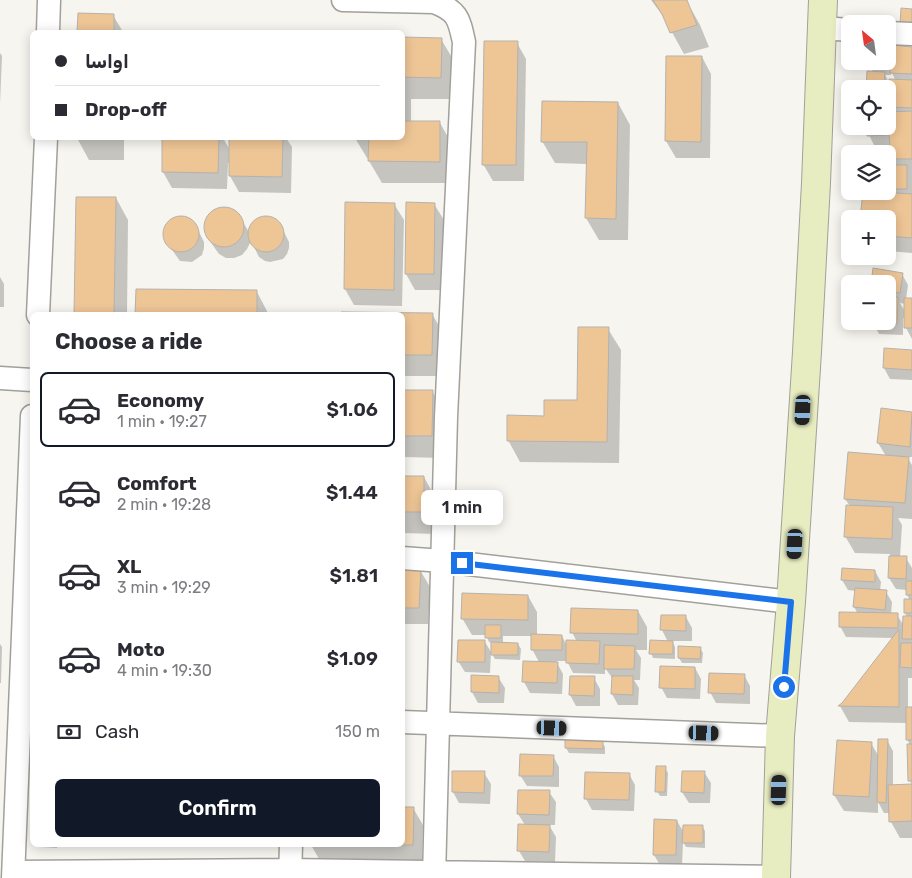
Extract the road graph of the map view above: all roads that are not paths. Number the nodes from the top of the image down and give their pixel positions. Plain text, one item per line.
1 (49, 0) edge
2 (343, 0) edge
3 (823, 0) edge
4 (822, 28) junction
5 (841, 29) edge
6 (48, 30) edge
7 (896, 33) edge
8 (912, 34) edge
9 (46, 140) edge
10 (38, 312) edge
11 (0, 378) edge
12 (30, 380) edge
13 (30, 534) edge
14 (405, 558) edge
15 (443, 561) junction
16 (791, 602) junction
17 (27, 704) edge
18 (405, 722) edge
19 (438, 724) junction
20 (780, 736) junction
21 (291, 847) edge
22 (290, 874) edge
23 (14, 875) edge
24 (434, 875) edge
25 (776, 877) edge

1 - 6 street
2 - 15 street
3 - 4 street
4 - 5 street
4 - 16 street
7 - 8 street
9 - 10 street
11 - 12 street
13 - 17 street
14 - 15 street
15 - 16 street
15 - 19 street
16 - 20 street
17 - 23 street
18 - 19 street
19 - 20 street
19 - 24 street
20 - 25 street
21 - 22 street
22 - 23 street
22 - 24 street
24 - 25 street

